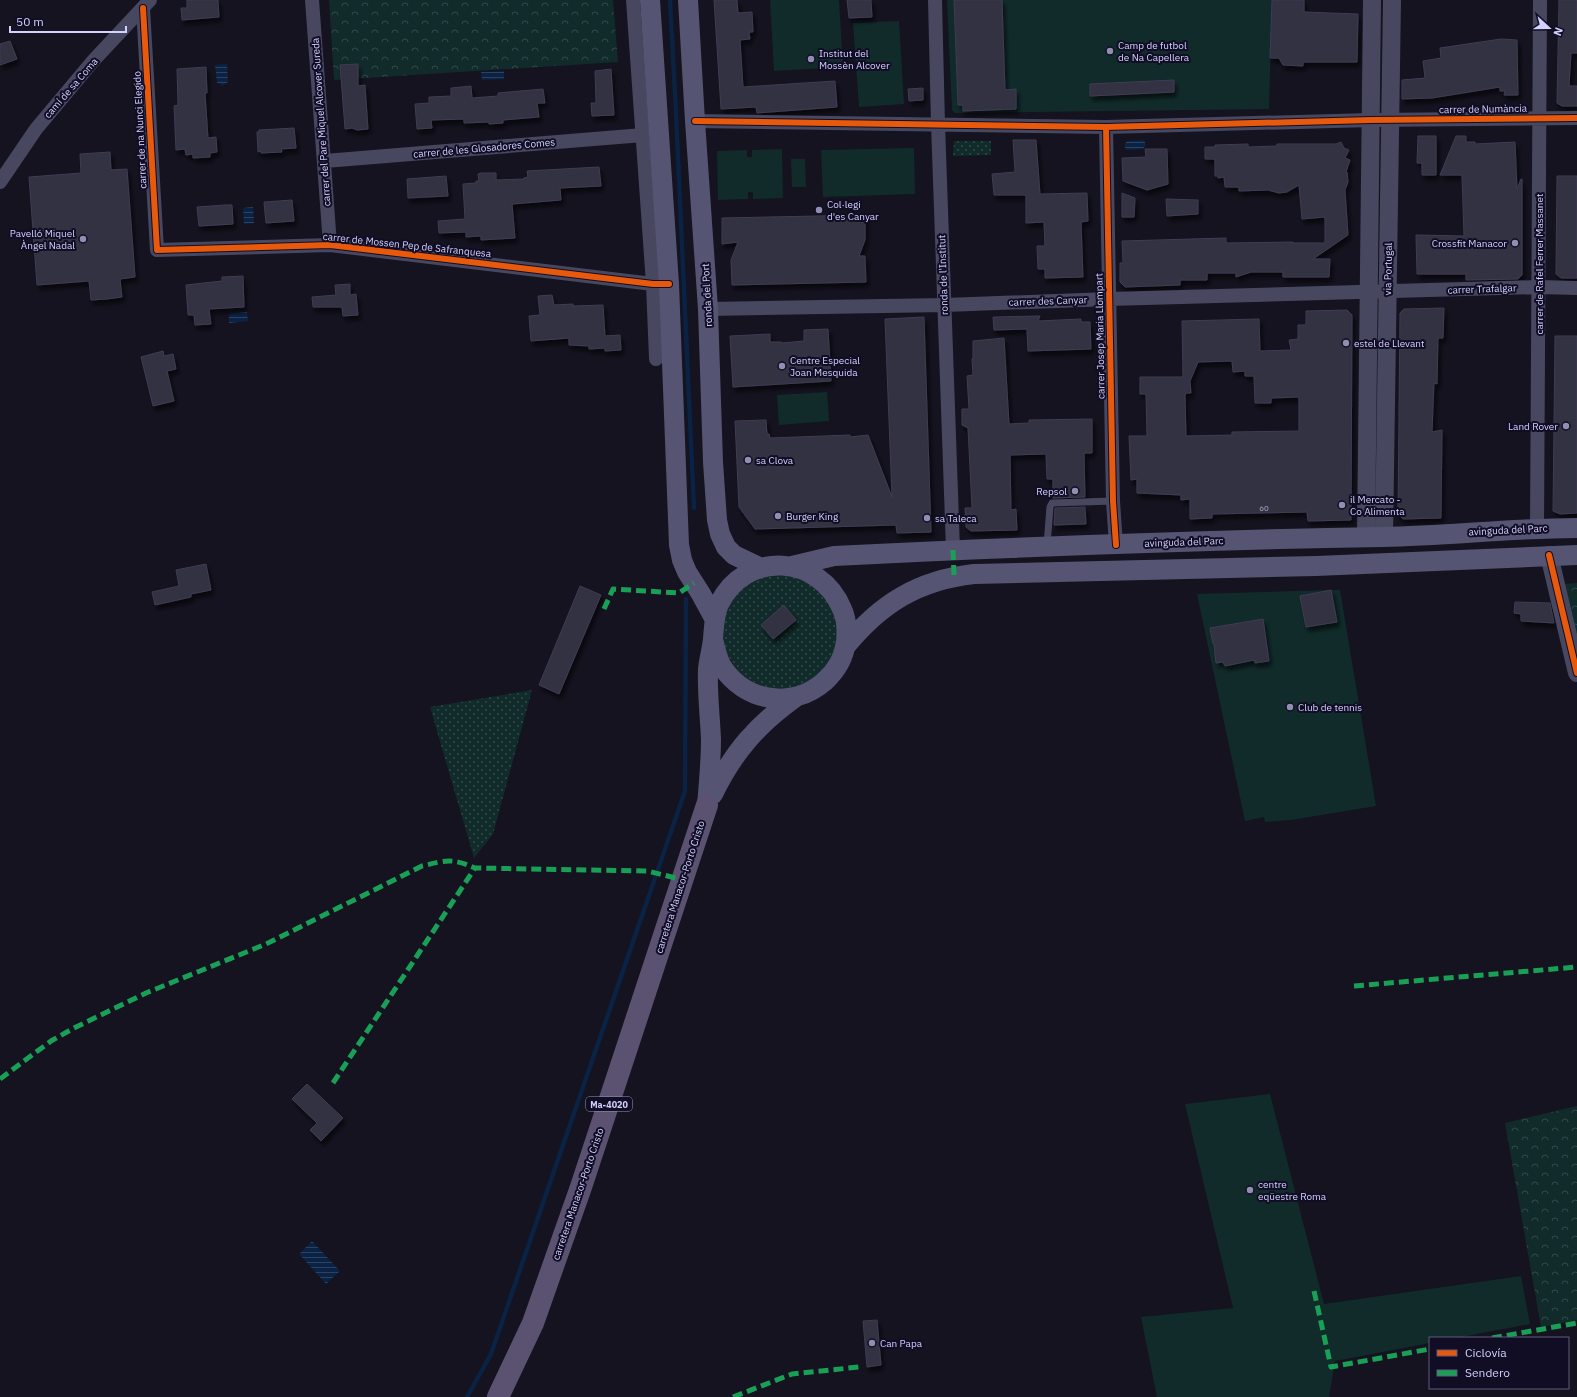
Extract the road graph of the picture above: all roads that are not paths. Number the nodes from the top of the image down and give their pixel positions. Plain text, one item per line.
1 (312, 0) edge
2 (633, 0) edge
3 (650, 0) edge
4 (688, 0) edge
5 (935, 0) edge
6 (1372, 0) edge
7 (1392, 0) edge
8 (1540, 0) edge
9 (147, 4) edge
10 (1540, 118) junction
11 (1577, 118) edge
12 (1371, 120) junction
13 (1389, 120) junction
14 (695, 122) junction
15 (938, 124) junction
16 (1106, 127) junction
17 (643, 135) junction
18 (325, 161) junction
19 (0, 182) edge
20 (330, 245) junction
21 (157, 250) joint
22 (661, 284) junction
23 (1538, 287) junction
24 (1577, 288) edge
25 (1387, 292) junction
26 (1369, 293) junction
27 (1109, 299) junction
28 (945, 305) junction
29 (708, 309) junction
30 (656, 359) dead end
31 (1113, 501) junction
32 (1537, 528) junction
33 (1577, 528) edge
34 (1375, 537) junction
35 (1116, 545) junction
36 (1046, 548) junction
37 (954, 550) junction
38 (1549, 555) junction
39 (1577, 555) edge
40 (792, 566) junction
41 (761, 568) junction
42 (714, 618) junction
43 (713, 639) junction
44 (845, 647) junction
45 (1577, 673) edge
46 (796, 697) junction
47 (707, 805) junction
48 (498, 1397) edge

1 - 18 street, carrer del Pare Miquel Alcover Sureda
2 - 17 street
3 - 22 main road
4 - 14 main road, ronda del Port
5 - 15 street, ronda de l'Institut
6 - 12 street, via Portugal
7 - 13 street, via Portugal
8 - 10 street, carrer de Rafel Ferrer Massanet
9 - 19 street, camí de sa Coma
9 - 21 street, carrer de na Nunci Elegido
10 - 11 street, carrer de Numància
10 - 13 street, carrer de Numància
10 - 23 street, carrer de Rafel Ferrer Massanet
12 - 13 street, carrer de Numància
12 - 16 street, carrer de Numància
12 - 26 street, via Portugal
13 - 25 street, via Portugal
14 - 15 street, carrer de Numància
14 - 29 main road, ronda del Port
15 - 16 street, carrer de Numància
15 - 28 street, ronda de l'Institut
16 - 27 street, carrer Josep Maria Llompart
17 - 18 street, carrer de les Glosadores Comes
17 - 22 street
18 - 20 street, carrer del Pare Miquel Alcover Sureda
20 - 21 street, carrer de Mossen Pep de Safranquesa
20 - 22 street, carrer de Mossen Pep de Safranquesa
22 - 30 street
22 - 42 main road
23 - 24 street, carrer Trafalgar
23 - 25 street, carrer Trafalgar
23 - 32 street, carrer de Rafel Ferrer Massanet
25 - 26 street, carrer des Canyar
25 - 34 street, via Portugal
26 - 27 street, carrer des Canyar
26 - 34 street, via Portugal
27 - 28 street, carrer des Canyar
27 - 31 street, carrer Josep Maria Llompart
28 - 29 street, carrer des Canyar
28 - 37 street, ronda de l'Institut
29 - 41 main road, ronda del Port
31 - 35 street, carrer Josep Maria Llompart
31 - 36 lane
32 - 33 main road, avinguda del Parc
32 - 34 main road, avinguda del Parc
34 - 35 main road, avinguda del Parc
35 - 36 main road, avinguda del Parc
36 - 37 main road, avinguda del Parc
37 - 40 main road, avinguda del Parc
38 - 39 main road
38 - 44 main road
38 - 45 street
40 - 41 main road, Ma-4020
40 - 44 main road, Ma-4020
41 - 42 main road, Ma-4020
42 - 43 main road, Ma-4020
43 - 46 main road, Ma-4020
43 - 47 main road, Ma-4020
44 - 46 main road, Ma-4020
46 - 47 main road, Ma-4020
47 - 48 main road, carretera Manacor-Porto Cristo / Ma-4020

